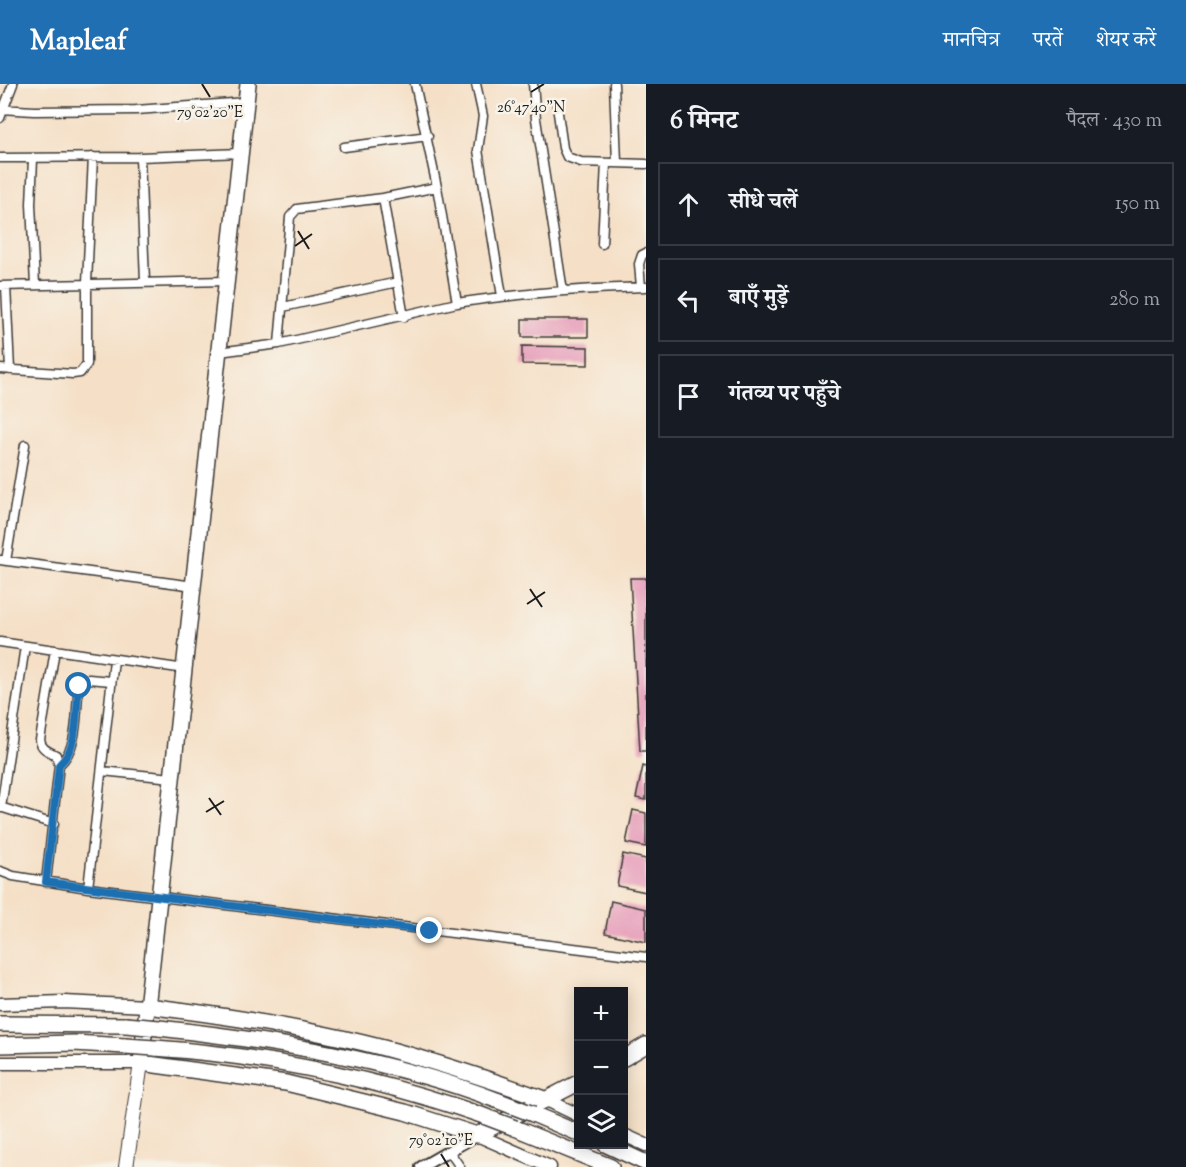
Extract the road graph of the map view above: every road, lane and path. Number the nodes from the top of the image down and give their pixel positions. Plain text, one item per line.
1 (13, 84) edge
2 (248, 84) edge
3 (415, 84) edge
4 (476, 84) edge
5 (533, 84) edge
6 (614, 84) edge
7 (246, 102) junction
8 (557, 106) dead end
9 (1, 112) edge
10 (428, 136) junction
11 (344, 147) dead end
12 (241, 153) junction
13 (93, 157) junction
14 (140, 157) junction
15 (0, 158) edge
16 (33, 159) junction
17 (606, 163) junction
18 (617, 164) junction
19 (646, 164) edge
20 (438, 187) junction
21 (383, 198) junction
22 (602, 244) dead end
23 (646, 253) edge
24 (146, 281) junction
25 (226, 281) junction
26 (398, 282) junction
27 (87, 283) junction
28 (35, 285) junction
29 (3, 286) edge
30 (644, 287) edge
31 (563, 291) junction
32 (502, 296) junction
33 (457, 303) junction
34 (283, 307) junction
35 (404, 316) junction
36 (279, 344) junction
37 (219, 352) junction
38 (0, 369) edge
39 (10, 370) junction
40 (26, 445) dead end
41 (3, 561) edge
42 (194, 585) junction
43 (0, 642) edge
44 (25, 646) junction
45 (55, 650) junction
46 (114, 660) junction
47 (185, 669) junction
48 (111, 681) junction
49 (59, 765) junction
50 (102, 771) junction
51 (172, 778) junction
52 (1, 808) edge
53 (54, 824) junction
54 (0, 871) edge
55 (46, 882) junction
56 (88, 888) junction
57 (157, 897) junction
58 (646, 957) edge
59 (0, 1004) edge
60 (147, 1006) junction
61 (0, 1024) edge
62 (0, 1045) edge
63 (646, 1045) edge
64 (628, 1056) edge
65 (141, 1062) junction
66 (0, 1063) edge
67 (574, 1086) edge
68 (547, 1100) junction
69 (574, 1112) edge
70 (574, 1131) edge
71 (477, 1135) junction
72 (628, 1137) edge
73 (646, 1146) edge
74 (616, 1149) edge
75 (448, 1151) junction
76 (526, 1162) edge
77 (646, 1163) edge
78 (126, 1167) edge
79 (421, 1167) edge
80 (460, 1167) edge
81 (550, 1167) edge
82 (611, 1167) edge

1 - 9 street
2 - 7 highway
3 - 10 street
4 - 32 street
5 - 31 street
6 - 18 street
7 - 9 street
7 - 12 highway
8 - 17 street
10 - 11 street
10 - 20 street
12 - 14 street
12 - 25 highway
13 - 14 street
13 - 16 street
13 - 27 street
14 - 24 street
15 - 16 street
16 - 28 street
17 - 18 street
17 - 22 street
18 - 19 street
20 - 21 street
20 - 33 street
21 - 26 street
21 - 34 street
23 - 30 street
24 - 25 street
24 - 27 street
25 - 37 highway
26 - 34 street
26 - 35 street
27 - 28 street
27 - 39 street
28 - 29 street
29 - 39 street
30 - 31 street
31 - 32 street
32 - 33 street
33 - 35 street
34 - 36 street
35 - 36 street
36 - 37 street
37 - 42 highway
38 - 39 street
40 - 41 street
41 - 42 street
42 - 47 highway
43 - 44 street
44 - 45 street
44 - 52 street
45 - 46 street
45 - 49 street
46 - 47 street
46 - 48 street
47 - 51 highway
48 - 49 street
48 - 50 street
49 - 53 street
50 - 51 street
50 - 56 street
51 - 57 highway
52 - 53 street
53 - 55 street
54 - 55 street
55 - 56 street
56 - 57 street
57 - 58 street
57 - 60 highway
59 - 60 main road
60 - 65 highway
60 - 68 highway
61 - 70 highway, bridge
62 - 82 highway, bridge
63 - 64 highway
65 - 66 main road
65 - 71 highway
65 - 78 main road
67 - 68 highway
68 - 69 main road
68 - 71 highway
71 - 75 street
71 - 76 main road
72 - 73 main road
74 - 77 highway
75 - 79 street
75 - 80 street
76 - 81 main road

